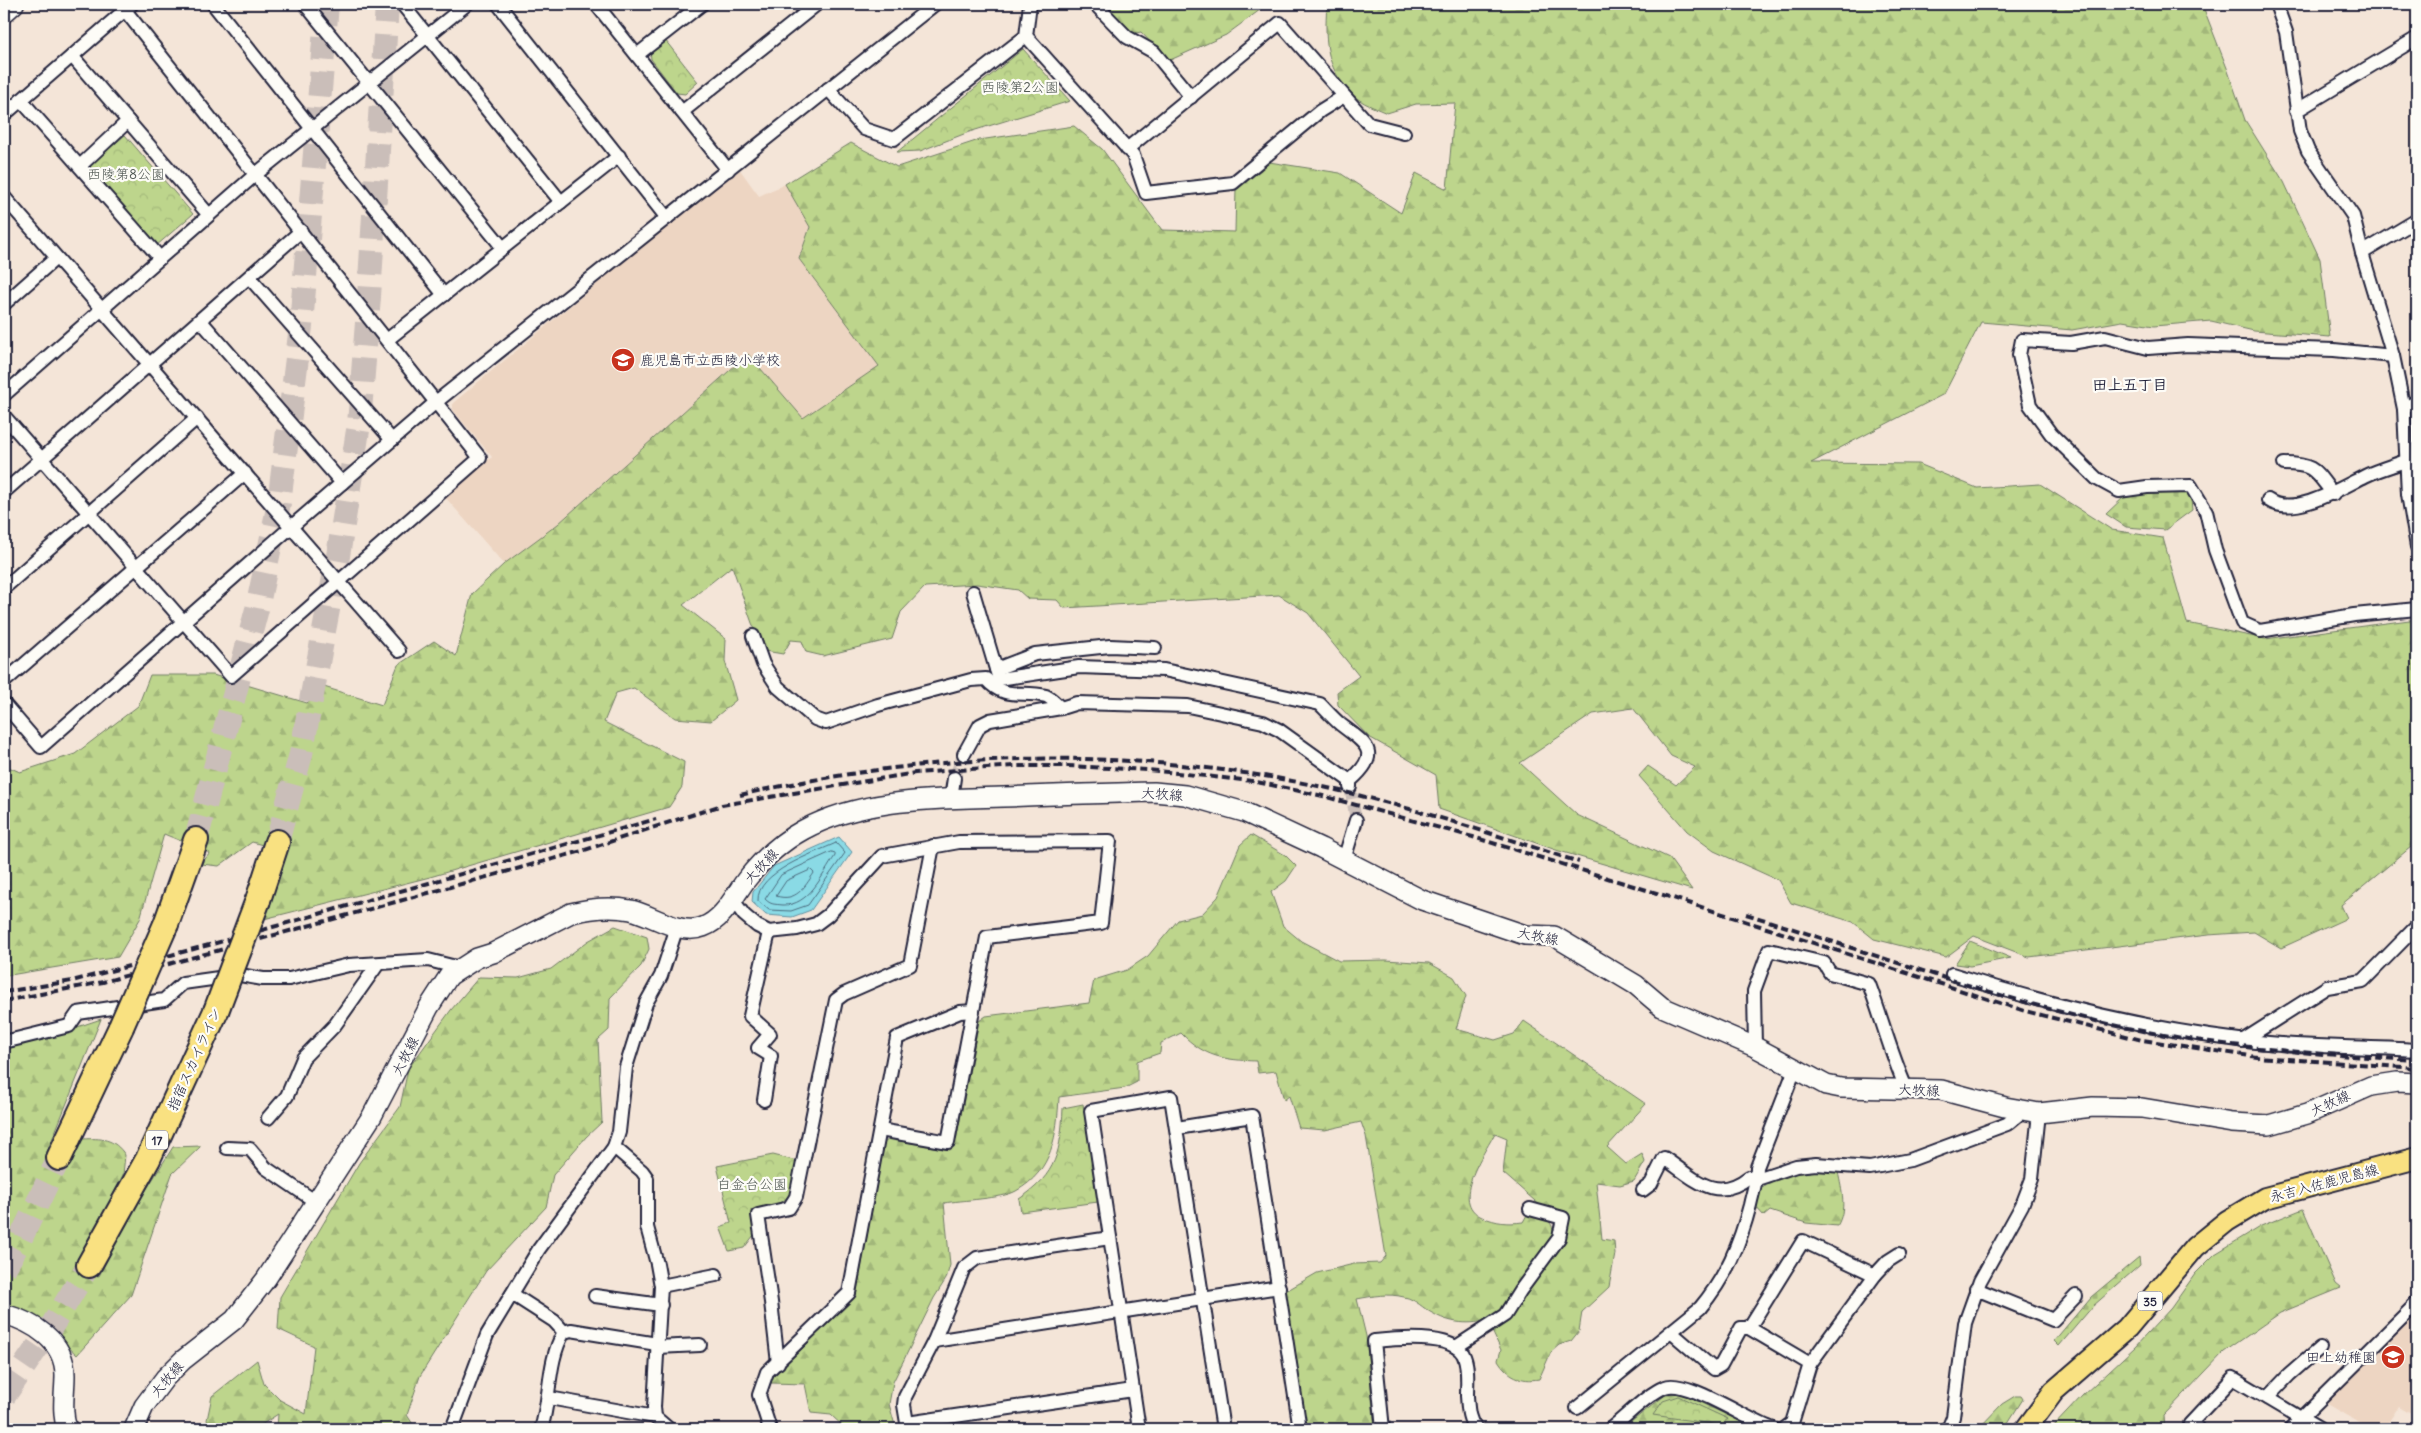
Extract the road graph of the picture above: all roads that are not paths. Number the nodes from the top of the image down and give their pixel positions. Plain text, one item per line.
1 (14, 4) edge
2 (213, 4) edge
3 (304, 4) edge
4 (402, 4) edge
5 (467, 4) edge
6 (498, 4) edge
7 (596, 4) edge
8 (702, 4) edge
9 (816, 4) edge
10 (934, 4) edge
11 (1030, 4) edge
12 (1095, 4) edge
13 (2276, 4) edge
14 (126, 6) edge
15 (4, 13) edge
16 (428, 35) junction
17 (1026, 36) junction
18 (2417, 38) edge
19 (637, 55) junction
20 (72, 56) junction
21 (369, 83) junction
22 (828, 89) junction
23 (1344, 96) junction
24 (1191, 97) junction
25 (21, 100) junction
26 (2296, 111) junction
27 (682, 112) junction
28 (4, 115) edge
29 (128, 121) junction
30 (312, 129) junction
31 (1404, 133) dead end
32 (1127, 149) junction
33 (618, 156) junction
34 (80, 166) junction
35 (728, 170) junction
36 (256, 174) junction
37 (562, 202) junction
38 (5, 203) edge
39 (209, 215) junction
40 (667, 218) junction
41 (2417, 220) edge
42 (301, 231) junction
43 (503, 248) junction
44 (2362, 253) junction
45 (56, 258) junction
46 (160, 258) junction
47 (249, 277) junction
48 (444, 295) junction
49 (4, 304) edge
50 (102, 310) junction
51 (200, 320) junction
52 (387, 340) junction
53 (2393, 356) junction
54 (149, 364) junction
55 (4, 395) edge
56 (2417, 401) edge
57 (436, 402) junction
58 (2404, 409) junction
59 (4, 416) edge
60 (197, 418) junction
61 (392, 440) junction
62 (41, 459) junction
63 (2405, 461) junction
64 (2284, 464) dead end
65 (244, 473) junction
66 (342, 484) junction
67 (4, 492) edge
68 (2333, 494) junction
69 (2268, 500) dead end
70 (89, 513) junction
71 (291, 527) junction
72 (2417, 548) edge
73 (136, 567) junction
74 (338, 581) junction
75 (4, 588) edge
76 (973, 592) dead end
77 (2417, 609) edge
78 (184, 622) junction
79 (753, 636) dead end
80 (1155, 648) dead end
81 (399, 651) dead end
82 (994, 676) junction
83 (4, 682) edge
84 (4, 704) edge
85 (1062, 708) junction
86 (964, 754) tunnel mouth
87 (954, 778) tunnel mouth
88 (952, 799) junction
89 (1356, 820) tunnel mouth
90 (196, 840) tunnel mouth
91 (277, 842) tunnel mouth
92 (933, 846) junction
93 (1344, 860) junction
94 (734, 900) junction
95 (2417, 926) edge
96 (677, 928) junction
97 (769, 932) junction
98 (378, 964) junction
99 (460, 968) junction
100 (1952, 974) dead end
101 (973, 1011) junction
102 (2242, 1041) junction
103 (4, 1042) edge
104 (1755, 1047) junction
105 (2417, 1050) edge
106 (1794, 1069) junction
107 (2417, 1083) edge
108 (1906, 1088) junction
109 (764, 1100) dead end
110 (2032, 1112) junction
111 (268, 1118) dead end
112 (1177, 1128) junction
113 (880, 1130) junction
114 (614, 1146) junction
115 (227, 1148) dead end
116 (59, 1158) tunnel mouth
117 (2417, 1158) edge
118 (1757, 1180) junction
119 (1643, 1190) dead end
120 (316, 1202) junction
121 (1530, 1209) dead end
122 (1110, 1238) junction
123 (1899, 1254) dead end
124 (89, 1266) tunnel mouth
125 (716, 1275) dead end
126 (1874, 1275) junction
127 (661, 1286) junction
128 (1279, 1287) junction
129 (1976, 1289) junction
130 (512, 1294) junction
131 (595, 1296) dead end
132 (2076, 1296) dead end
133 (1202, 1299) junction
134 (2417, 1303) edge
135 (661, 1305) junction
136 (1121, 1312) junction
137 (4, 1314) edge
138 (1749, 1328) junction
139 (564, 1332) junction
140 (1672, 1332) junction
141 (934, 1341) junction
142 (700, 1345) dead end
143 (657, 1346) junction
144 (1456, 1347) junction
145 (2320, 1348) dead end
146 (778, 1363) junction
147 (1810, 1364) junction
148 (1133, 1390) junction
149 (549, 1398) junction
150 (2267, 1398) junction
151 (1577, 1408) dead end
152 (655, 1417) junction
153 (2301, 1418) junction
154 (908, 1426) edge
155 (67, 1429) edge
156 (134, 1429) edge
157 (452, 1429) edge
158 (541, 1429) edge
159 (669, 1429) edge
160 (770, 1429) edge
161 (1139, 1429) edge
162 (1223, 1429) edge
163 (1300, 1429) edge
164 (1383, 1429) edge
165 (1476, 1429) edge
166 (1610, 1429) edge
167 (1774, 1429) edge
168 (1784, 1429) edge
169 (1948, 1429) edge
170 (2026, 1429) edge
171 (2199, 1429) edge
172 (2290, 1429) edge
173 (2319, 1429) edge

1 - 15 street
2 - 30 street
3 - 21 street
4 - 16 street
5 - 16 street
6 - 33 street
7 - 19 street
8 - 19 street
9 - 27 street
10 - 22 street
11 - 17 street
12 - 24 street
13 - 26 street
14 - 20 street
14 - 36 street
16 - 21 street
16 - 37 street
17 - 22 street
17 - 32 street
18 - 26 street
19 - 27 street
20 - 25 street
20 - 29 street
21 - 30 street
21 - 43 street
22 - 35 street
23 - 24 street
23 - 31 street
23 - 32 street
24 - 32 street
25 - 28 street
25 - 34 street
26 - 44 street
27 - 35 street
29 - 34 street
29 - 39 street
30 - 36 street
30 - 48 street
33 - 37 street
33 - 40 street
34 - 46 street
35 - 40 street
36 - 39 street
36 - 42 street
37 - 43 street
38 - 45 street
39 - 46 street
40 - 57 street
41 - 44 street
42 - 47 street
42 - 52 street
43 - 48 street
44 - 53 street
45 - 49 street
45 - 50 street
46 - 50 street
47 - 51 street
47 - 61 street
48 - 52 street
50 - 54 street
50 - 55 street
51 - 54 street
51 - 66 street
52 - 57 street
53 - 58 street
53 - 77 street
54 - 60 street
54 - 62 street
56 - 58 street
57 - 61 street
57 - 74 street
58 - 63 street
59 - 62 street
60 - 65 street
60 - 70 street
61 - 66 street
62 - 67 street
62 - 70 street
63 - 68 street
63 - 72 street
64 - 68 street
65 - 71 street
65 - 73 street
66 - 71 street
68 - 69 street
70 - 73 street
70 - 75 street
71 - 74 street
71 - 78 street
73 - 78 street
73 - 83 street
74 - 78 street
74 - 81 street
76 - 82 street
78 - 84 street
79 - 82 street
80 - 82 street
82 - 85 street
82 - 85 street
85 - 86 street
87 - 88 street
88 - 93 street, 大牧線
88 - 94 street, 大牧線
89 - 93 street
90 - 116 highway, bridge
91 - 124 highway, 指宿スカイライン / 17, bridge
92 - 97 street
92 - 101 street
92 - 146 street
93 - 104 street, 大牧線
94 - 96 street, 大牧線
94 - 97 street
95 - 102 street
96 - 99 street, 大牧線
96 - 114 street
97 - 109 street
98 - 99 street
98 - 103 street
98 - 111 street
99 - 120 street, 大牧線
100 - 102 street
101 - 113 street
101 - 113 street
102 - 105 street
104 - 106 street, 大牧線
104 - 108 street
106 - 108 street, 大牧線
106 - 118 street
107 - 110 street, 大牧線
108 - 110 street, 大牧線
110 - 118 street
110 - 129 street
112 - 122 street
112 - 128 street
112 - 133 street
113 - 146 street
114 - 127 street
114 - 130 street
115 - 120 street
117 - 170 main road, 永吉入佐鹿児島線 / 35
118 - 119 street
118 - 140 street
120 - 156 street, 大牧線
121 - 144 street
122 - 136 street
122 - 141 street
123 - 126 street
125 - 127 street
126 - 138 street
126 - 147 street
127 - 135 street
128 - 133 street
128 - 163 street
129 - 132 street
129 - 169 street
130 - 139 street
130 - 157 street
131 - 135 street
133 - 136 street
133 - 162 street
134 - 153 street
135 - 143 street
136 - 141 street
136 - 148 street
137 - 155 street
138 - 140 street
138 - 147 street
139 - 143 street
139 - 149 street
140 - 151 street
141 - 154 street
142 - 143 street
143 - 152 street
144 - 164 street
144 - 165 street
145 - 150 street
146 - 160 street
147 - 168 street
148 - 154 street
148 - 161 street
149 - 152 street
149 - 158 street
150 - 153 street
150 - 171 street
152 - 159 street
153 - 172 street
153 - 173 street
166 - 167 street

